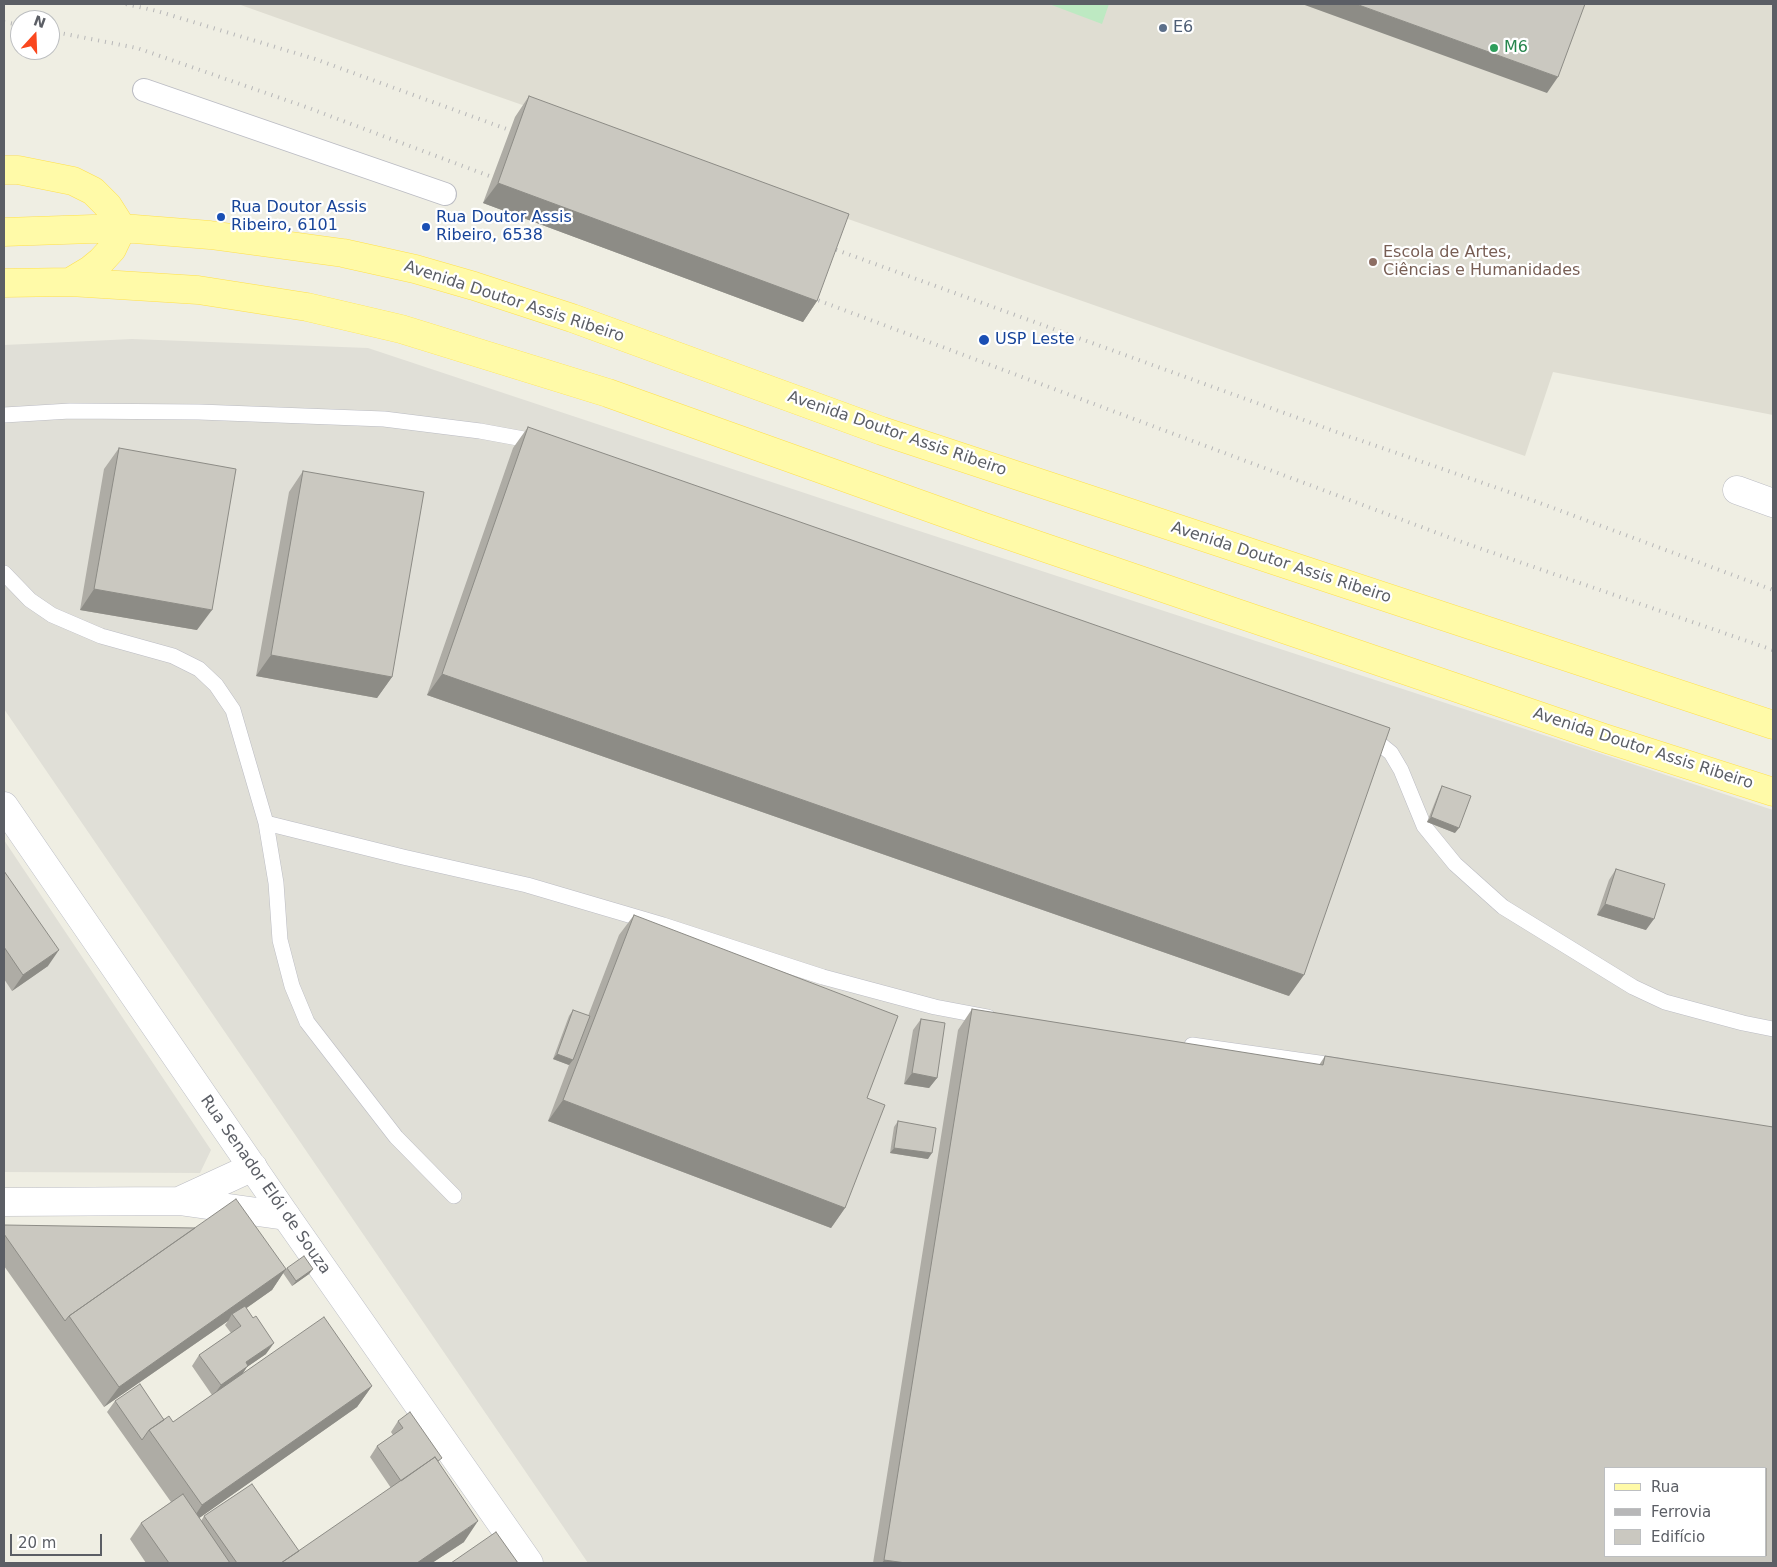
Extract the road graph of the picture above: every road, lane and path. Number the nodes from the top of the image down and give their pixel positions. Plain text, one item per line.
1 (144, 90) dead end
2 (4, 170) edge
3 (445, 194) dead end
4 (122, 228) junction
5 (4, 232) edge
6 (70, 282) junction
7 (4, 283) edge
8 (4, 415) edge
9 (552, 445) edge
10 (1737, 490) dead end
11 (1773, 502) edge
12 (4, 573) edge
13 (1773, 725) edge
14 (1357, 732) edge
15 (1773, 792) edge
16 (4, 806) edge
17 (266, 823) junction
18 (1005, 1020) edge
19 (1773, 1029) edge
20 (1178, 1043) edge
21 (1355, 1068) edge
22 (252, 1168) junction
23 (454, 1196) dead end
24 (179, 1201) junction
25 (4, 1202) edge
26 (286, 1216) junction
27 (529, 1563) edge

1 - 3 street
2 - 4 main road
4 - 5 main road, Avenida Doutor Assis Ribeiro
4 - 6 main road
4 - 13 main road, Avenida Doutor Assis Ribeiro
6 - 7 main road
6 - 15 main road, Avenida Doutor Assis Ribeiro
8 - 9 lane
10 - 11 main road
12 - 17 lane
14 - 19 lane
16 - 22 main road, Rua Senador Elói de Souza
17 - 18 lane
17 - 23 lane
20 - 21 lane
22 - 24 main road
22 - 26 main road, Rua Senador Elói de Souza
24 - 25 main road
24 - 26 main road
26 - 27 main road, Rua Senador Elói de Souza

